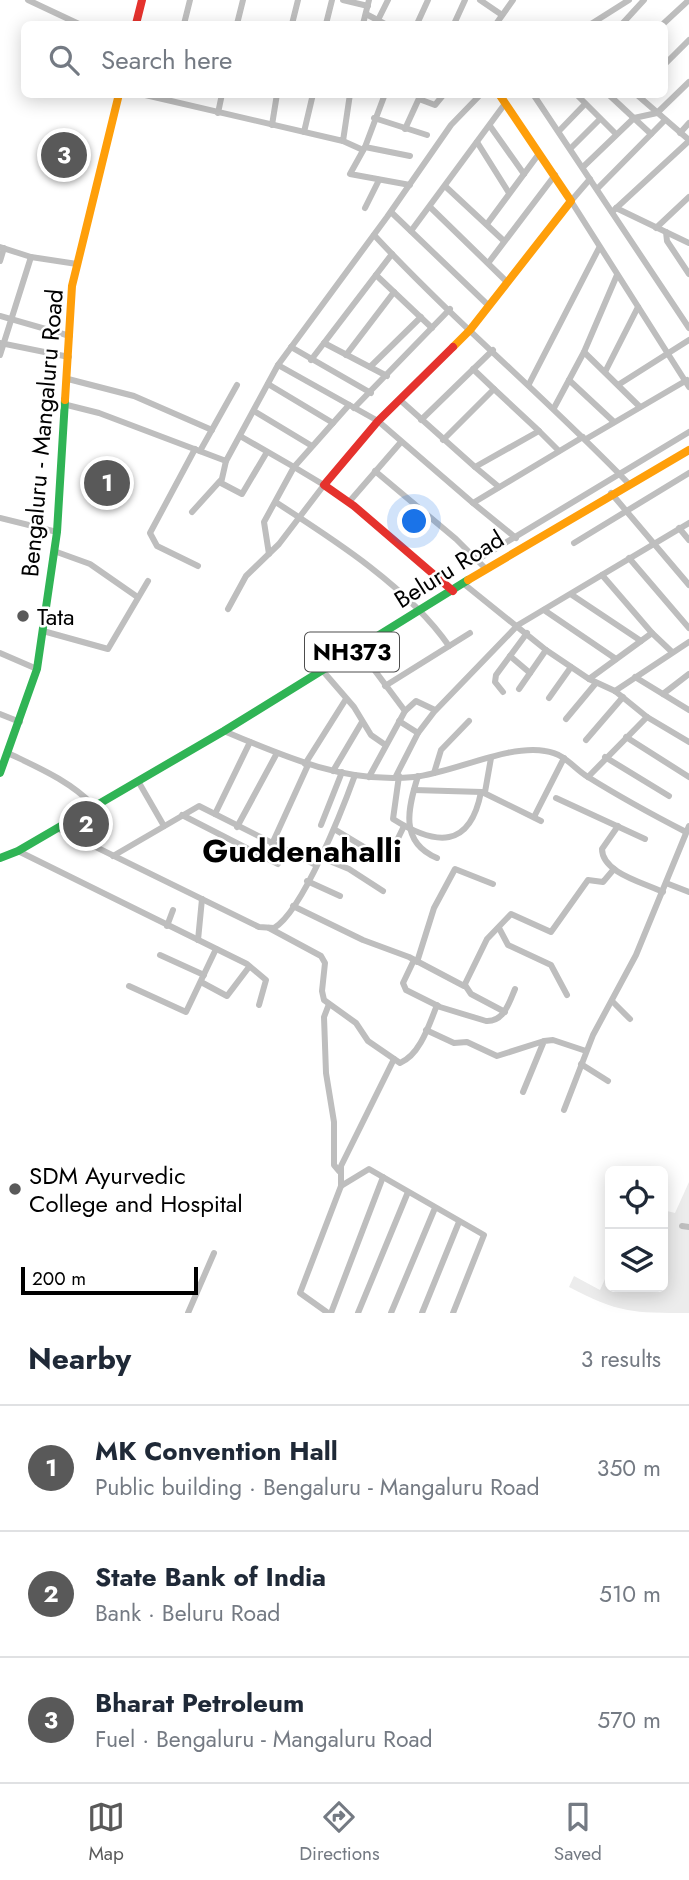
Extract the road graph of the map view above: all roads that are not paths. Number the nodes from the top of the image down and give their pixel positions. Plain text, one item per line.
1 (28, 0) edge
2 (142, 0) edge
3 (190, 0) edge
4 (243, 0) edge
5 (298, 0) edge
6 (332, 0) edge
7 (343, 0) edge
8 (388, 0) edge
9 (428, 0) edge
10 (466, 0) edge
11 (480, 0) edge
12 (513, 0) edge
13 (629, 0) edge
14 (644, 0) edge
15 (689, 0) edge
16 (368, 7) edge
17 (502, 15) junction
18 (378, 20) joint
19 (73, 21) edge
20 (137, 21) edge
21 (185, 21) edge
22 (238, 21) edge
23 (293, 21) edge
24 (327, 21) edge
25 (418, 21) edge
26 (458, 21) edge
27 (498, 21) edge
28 (596, 21) edge
29 (625, 21) edge
30 (666, 21) edge
31 (689, 40) edge
32 (668, 61) edge
33 (689, 82) edge
34 (118, 98) edge
35 (167, 98) edge
36 (221, 98) edge
37 (276, 98) edge
38 (312, 98) edge
39 (349, 98) edge
40 (383, 98) edge
41 (420, 98) edge
42 (422, 98) edge
43 (441, 98) edge
44 (477, 98) edge
45 (501, 98) edge
46 (536, 98) edge
47 (580, 98) edge
48 (612, 98) edge
49 (640, 98) edge
50 (585, 104) junction
51 (504, 105) junction
52 (218, 113) junction
53 (657, 113) junction
54 (374, 118) junction
55 (634, 118) junction
56 (600, 119) junction
57 (665, 120) junction
58 (689, 123) edge
59 (272, 125) junction
60 (490, 126) junction
61 (405, 129) junction
62 (559, 131) junction
63 (304, 132) junction
64 (680, 133) junction
65 (616, 134) junction
66 (651, 134) junction
67 (427, 135) dead end
68 (343, 141) junction
69 (689, 141) edge
70 (477, 142) junction
71 (364, 148) junction
72 (571, 148) junction
73 (538, 155) junction
74 (410, 156) dead end
75 (583, 167) junction
76 (524, 174) junction
77 (555, 175) junction
78 (590, 178) junction
79 (379, 180) junction
80 (410, 185) junction
81 (445, 186) junction
82 (597, 189) junction
83 (509, 193) junction
84 (689, 197) edge
85 (571, 201) junction
86 (430, 207) junction
87 (365, 208) dead end
88 (614, 210) junction
89 (391, 212) junction
90 (487, 225) junction
91 (656, 228) junction
92 (411, 232) junction
93 (666, 232) junction
94 (374, 235) junction
95 (504, 241) junction
96 (688, 241) edge
97 (2, 247) edge
98 (599, 248) junction
99 (392, 254) junction
100 (31, 257) junction
101 (0, 261) edge
102 (489, 262) junction
103 (78, 264) junction
104 (689, 274) edge
105 (376, 275) junction
106 (617, 275) junction
107 (507, 282) junction
108 (394, 292) junction
109 (489, 306) junction
110 (638, 307) junction
111 (450, 309) junction
112 (0, 316) edge
113 (421, 317) junction
114 (13, 320) junction
115 (432, 328) junction
116 (689, 328) edge
117 (470, 330) junction
118 (70, 336) junction
119 (689, 340) edge
120 (324, 343) junction
121 (2, 344) edge
122 (291, 347) junction
123 (493, 350) junction
124 (584, 352) junction
125 (669, 354) junction
126 (0, 355) edge
127 (346, 355) junction
128 (69, 356) junction
129 (311, 360) junction
130 (278, 365) junction
131 (370, 367) junction
132 (473, 369) junction
133 (605, 372) junction
134 (387, 376) junction
135 (68, 379) junction
136 (569, 380) junction
137 (688, 382) edge
138 (268, 384) junction
139 (529, 384) junction
140 (237, 385) dead end
141 (618, 385) junction
142 (494, 389) junction
143 (371, 393) junction
144 (400, 400) junction
145 (67, 405) junction
146 (351, 407) junction
147 (639, 407) junction
148 (554, 408) junction
149 (254, 411) junction
150 (421, 420) junction
151 (378, 421) junction
152 (614, 422) junction
153 (333, 423) junction
154 (212, 430) junction
155 (539, 431) junction
156 (689, 432) edge
157 (240, 436) junction
158 (584, 438) junction
159 (443, 440) junction
160 (401, 442) junction
161 (313, 446) junction
162 (198, 450) junction
163 (689, 450) edge
164 (559, 451) junction
165 (267, 452) junction
166 (226, 461) junction
167 (294, 467) junction
168 (475, 467) junction
169 (374, 471) junction
170 (689, 473) edge
171 (620, 474) junction
172 (220, 481) junction
173 (628, 483) junction
174 (324, 485) junction
175 (499, 487) junction
176 (611, 493) junction
177 (349, 502) junction
178 (276, 503) junction
179 (473, 503) junction
180 (192, 512) dead end
181 (626, 512) junction
182 (0, 518) edge
183 (301, 519) junction
184 (689, 523) edge
185 (680, 528) junction
186 (57, 532) junction
187 (515, 537) junction
188 (689, 540) edge
189 (574, 544) dead end
190 (524, 545) junction
191 (654, 545) junction
192 (54, 551) junction
193 (269, 554) junction
194 (629, 558) junction
195 (477, 560) junction
196 (198, 566) dead end
197 (486, 569) junction
198 (602, 575) junction
199 (148, 580) dead end
200 (464, 584) junction
201 (689, 585) edge
202 (453, 591) junction
203 (572, 595) junction
204 (136, 596) junction
205 (228, 609) dead end
206 (421, 610) junction
207 (544, 610) junction
208 (518, 625) junction
209 (689, 628) edge
210 (43, 631) junction
211 (470, 633) dead end
212 (527, 633) junction
213 (652, 633) junction
214 (641, 641) junction
215 (689, 642) edge
216 (449, 646) junction
217 (359, 648) junction
218 (546, 650) junction
219 (672, 652) junction
220 (0, 653) edge
221 (510, 656) junction
222 (616, 659) junction
223 (570, 667) junction
224 (37, 669) junction
225 (322, 670) junction
226 (530, 673) junction
227 (689, 674) edge
228 (635, 677) junction
229 (593, 681) junction
230 (385, 686) junction
231 (519, 689) dead end
232 (615, 691) junction
233 (502, 692) dead end
234 (663, 694) junction
235 (624, 697) junction
236 (549, 698) dead end
237 (346, 699) junction
238 (687, 706) edge
239 (435, 710) junction
240 (405, 711) junction
241 (0, 714) edge
242 (647, 717) junction
243 (566, 719) dead end
244 (399, 721) junction
245 (468, 721) dead end
246 (20, 722) junction
247 (362, 722) junction
248 (224, 731) junction
249 (418, 733) junction
250 (626, 737) junction
251 (586, 740) dead end
252 (250, 742) junction
253 (689, 742) edge
254 (384, 744) junction
255 (8, 753) junction
256 (277, 753) junction
257 (606, 757) junction
258 (491, 758) junction
259 (564, 758) junction
260 (307, 765) junction
261 (333, 771) junction
262 (342, 772) junction
263 (0, 773) edge
264 (434, 773) junction
265 (355, 775) junction
266 (398, 776) junction
267 (418, 776) junction
268 (369, 777) junction
269 (588, 777) junction
270 (689, 777) edge
271 (138, 781) junction
272 (414, 790) junction
273 (483, 792) junction
274 (669, 796) dead end
275 (556, 798) dead end
276 (94, 806) junction
277 (215, 814) junction
278 (182, 815) junction
279 (321, 825) dead end
280 (618, 825) junction
281 (164, 826) junction
282 (237, 827) junction
283 (407, 827) junction
284 (57, 828) junction
285 (334, 829) junction
286 (688, 829) edge
287 (645, 839) dead end
288 (272, 844) junction
289 (369, 850) dead end
290 (16, 852) junction
291 (113, 856) junction
292 (320, 857) junction
293 (0, 858) edge
294 (437, 858) dead end
295 (388, 859) dead end
296 (278, 864) dead end
297 (0, 865) edge
298 (316, 865) junction
299 (614, 869) junction
300 (307, 881) junction
301 (666, 883) junction
302 (492, 884) dead end
303 (383, 891) dead end
304 (663, 892) junction
305 (689, 892) edge
306 (340, 896) dead end
307 (202, 900) junction
308 (293, 906) junction
309 (173, 910) dead end
310 (167, 926) junction
311 (269, 928) junction
312 (499, 928) junction
313 (198, 940) junction
314 (216, 949) junction
315 (160, 955) dead end
316 (416, 961) junction
317 (250, 967) junction
318 (204, 975) junction
319 (201, 982) junction
320 (465, 985) junction
321 (129, 986) dead end
322 (515, 989) dead end
323 (567, 995) dead end
324 (613, 1002) junction
325 (329, 1004) junction
326 (259, 1005) dead end
327 (437, 1006) junction
328 (505, 1012) junction
329 (629, 1019) dead end
330 (426, 1030) junction
331 (544, 1041) junction
332 (586, 1051) junction
333 (394, 1059) junction
334 (581, 1064) junction
335 (608, 1081) dead end
336 (523, 1092) dead end
337 (564, 1110) dead end
338 (339, 1171) junction
339 (383, 1177) junction
340 (341, 1186) junction
341 (408, 1192) junction
342 (435, 1208) junction
343 (459, 1222) junction
344 (214, 1253) dead end
345 (188, 1313) edge
346 (329, 1313) edge
347 (358, 1313) edge
348 (391, 1313) edge
349 (422, 1313) edge
350 (453, 1313) edge

1 - 19 street
2 - 20 main road
3 - 21 street
4 - 22 street
5 - 23 street
6 - 24 street
7 - 16 street
8 - 18 street
9 - 25 street
10 - 26 street
11 - 17 street
12 - 17 street
13 - 28 street
14 - 29 street
15 - 30 street
16 - 18 street
17 - 27 street
31 - 32 street
33 - 53 street
34 - 103 main road, Bengaluru - Mangaluru Road
35 - 52 street
36 - 52 street
37 - 59 street
38 - 63 street
39 - 68 street
40 - 54 street
41 - 61 street
42 - 43 street
44 - 80 street
45 - 51 main road
46 - 62 street
47 - 50 street
48 - 55 street
49 - 53 street
50 - 56 street
50 - 62 street
51 - 60 street
51 - 73 main road
52 - 59 street
53 - 55 street
53 - 57 street
54 - 61 street
54 - 71 street
55 - 65 street
55 - 66 street
56 - 65 street
56 - 72 street
57 - 64 street
57 - 66 street
58 - 64 street
59 - 63 street
60 - 70 street
60 - 76 street
61 - 67 street
62 - 72 street
63 - 68 street
64 - 69 street
65 - 75 street
66 - 82 street
68 - 71 street
69 - 88 street
70 - 81 street
70 - 83 street
71 - 74 street
71 - 79 street
72 - 75 street
73 - 76 street
73 - 77 main road
75 - 78 street
76 - 83 street
77 - 85 main road
77 - 95 street
78 - 82 street
78 - 85 street
79 - 80 street
79 - 87 street
80 - 89 street
81 - 86 street
81 - 90 street
82 - 88 street
83 - 90 street
84 - 91 street
85 - 98 street
85 - 107 main road
86 - 92 street
86 - 102 street
88 - 91 street
88 - 116 street
89 - 92 street
89 - 94 street
90 - 95 street
91 - 93 street
92 - 109 street
93 - 96 street
93 - 104 street
94 - 99 street
94 - 122 street
95 - 102 street
97 - 100 street
97 - 101 street
98 - 106 street
98 - 139 street
99 - 105 street
99 - 111 street
100 - 103 street
100 - 114 street
102 - 107 street
103 - 118 main road, Bengaluru - Mangaluru Road
105 - 108 street
105 - 120 street
106 - 110 street
106 - 124 street
107 - 109 main road
108 - 113 street
108 - 127 street
109 - 117 main road
110 - 125 street
110 - 133 street
111 - 115 street
111 - 117 street
112 - 114 street
113 - 115 street
113 - 131 street
114 - 118 street
114 - 121 street
115 - 134 street
117 - 123 street
117 - 144 main road
118 - 128 main road, Bengaluru - Mangaluru Road
119 - 125 street
120 - 127 street
120 - 129 street
121 - 126 street
121 - 128 street
122 - 129 street
122 - 130 street
123 - 132 street
123 - 139 street
124 - 133 street
124 - 136 street
125 - 137 street
125 - 141 street
127 - 131 street
128 - 135 main road, Bengaluru - Mangaluru Road
129 - 143 street
130 - 138 street
130 - 146 street
131 - 134 street
132 - 142 street
132 - 150 street
133 - 141 street
134 - 143 street
135 - 145 main road, Bengaluru - Mangaluru Road
135 - 154 street
136 - 148 street
136 - 152 street
137 - 147 street
138 - 149 street
138 - 153 street
139 - 148 street
140 - 154 street
141 - 147 street
142 - 155 street
142 - 159 street
143 - 146 street
144 - 150 street
144 - 151 main road
145 - 162 street
145 - 186 main road, Bengaluru - Mangaluru Road
146 - 151 street
146 - 153 street
147 - 152 street
148 - 158 street
149 - 157 street
149 - 161 street
150 - 159 street
151 - 160 street
151 - 174 main road
152 - 158 street
153 - 161 street
154 - 162 street
155 - 164 street
155 - 168 street
156 - 171 street
157 - 165 street
157 - 166 street
158 - 164 street
158 - 171 street
159 - 168 street
160 - 169 street
160 - 179 street
161 - 167 street
162 - 166 street
162 - 196 street
163 - 173 main road, Beluru Road / NH373
164 - 175 street
165 - 167 street
165 - 172 street
166 - 172 street
167 - 174 street
167 - 178 street
168 - 175 street
169 - 177 street
169 - 195 street
170 - 181 street
171 - 173 street
171 - 187 street
172 - 180 street
173 - 176 main road, Beluru Road / NH373
174 - 177 main road
174 - 183 street
175 - 179 street
176 - 181 street
176 - 190 main road, Beluru Road / NH373
177 - 202 main road
178 - 183 street
178 - 193 street
179 - 187 street
181 - 189 street
181 - 191 street
182 - 186 street
183 - 193 street
183 - 206 street
184 - 185 street
185 - 188 street
185 - 191 street
186 - 192 main road, Bengaluru - Mangaluru Road
187 - 190 street
187 - 195 street
190 - 197 main road, Beluru Road / NH373
191 - 194 street
191 - 201 street
192 - 204 street
192 - 210 main road, Bengaluru - Mangaluru Road
193 - 205 street
194 - 198 street
194 - 209 street
195 - 197 street
197 - 200 main road, Beluru Road / NH373
198 - 203 street
198 - 213 street
199 - 204 street
200 - 202 main road, Beluru Road / NH373
200 - 208 street
202 - 206 main road, Beluru Road / NH373
203 - 207 street
203 - 214 street
204 - 210 street
206 - 216 street
206 - 217 main road, Beluru Road / NH373
207 - 208 street
207 - 222 street
208 - 212 street
208 - 239 street
210 - 224 main road, Bengaluru - Mangaluru Road
211 - 216 street
212 - 218 street
212 - 221 street
213 - 214 street
213 - 219 street
214 - 222 street
215 - 219 street
216 - 230 street
217 - 225 main road, Beluru Road / NH373
217 - 230 street
218 - 223 street
218 - 226 street
219 - 228 street
220 - 224 street
221 - 226 street
221 - 233 street
222 - 229 street
223 - 229 street
223 - 236 street
224 - 246 main road, Bengaluru - Mangaluru Road
225 - 237 street
225 - 248 main road, Beluru Road / NH373
226 - 231 street
227 - 234 street
228 - 232 street
228 - 234 street
229 - 232 street
229 - 243 street
230 - 240 street
232 - 235 street
234 - 238 street
235 - 242 street
235 - 251 street
237 - 247 street
237 - 260 street
239 - 240 street
239 - 249 street
240 - 244 street
241 - 246 street
242 - 250 street
242 - 253 street
244 - 249 street
244 - 254 street
245 - 264 street
246 - 255 main road, Bengaluru - Mangaluru Road
247 - 254 street
247 - 261 street
248 - 252 street
248 - 271 main road, Beluru Road / NH373
249 - 266 street
250 - 257 street
250 - 270 street
252 - 256 street
252 - 277 street
254 - 268 street
255 - 263 main road, Bengaluru - Mangaluru Road
255 - 276 street
256 - 260 street
256 - 282 street
257 - 269 street
257 - 274 street
258 - 259 street
258 - 264 street
258 - 273 street
259 - 269 street
259 - 273 street
260 - 261 street
260 - 288 street
261 - 262 street
262 - 265 street
262 - 279 street
264 - 267 street
265 - 268 street
265 - 285 street
266 - 267 street
266 - 268 street
266 - 283 street
267 - 272 street
269 - 286 street
271 - 276 main road, Beluru Road / NH373
271 - 281 street
272 - 273 street
272 - 283 street
273 - 283 street
275 - 280 street
276 - 284 main road, Beluru Road / NH373
277 - 278 street
277 - 282 street
278 - 281 street
278 - 296 street
280 - 287 street
280 - 299 street
281 - 291 street
282 - 288 street
283 - 294 street
283 - 295 street
284 - 290 main road, Beluru Road / NH373
284 - 291 street
285 - 289 street
285 - 292 street
286 - 301 street
288 - 298 street
290 - 293 main road, Beluru Road / NH373
290 - 297 main road, Beluru Road / NH373
290 - 310 street
291 - 307 street
292 - 298 street
292 - 303 street
298 - 300 street
299 - 304 street
299 - 312 street
300 - 306 street
300 - 308 street
301 - 304 street
301 - 305 street
302 - 316 street
304 - 324 street
307 - 311 street
307 - 313 street
308 - 311 street
308 - 316 street
309 - 310 street
310 - 313 street
311 - 325 street
312 - 320 street
312 - 323 street
313 - 314 street
314 - 317 street
314 - 318 street
315 - 318 street
316 - 320 street
316 - 327 street
317 - 319 street
317 - 326 street
318 - 319 street
319 - 321 street
320 - 328 street
322 - 328 street
324 - 329 street
324 - 332 street
325 - 333 street
325 - 338 street
327 - 328 street
327 - 330 street
330 - 331 street
330 - 333 street
331 - 332 street
331 - 336 street
332 - 334 street
333 - 338 street
334 - 335 street
334 - 337 street
338 - 340 street
339 - 340 street
339 - 341 street
339 - 346 street
340 - 346 street
341 - 342 street
341 - 347 street
342 - 343 street
342 - 348 street
343 - 349 street
343 - 350 street
344 - 345 street

